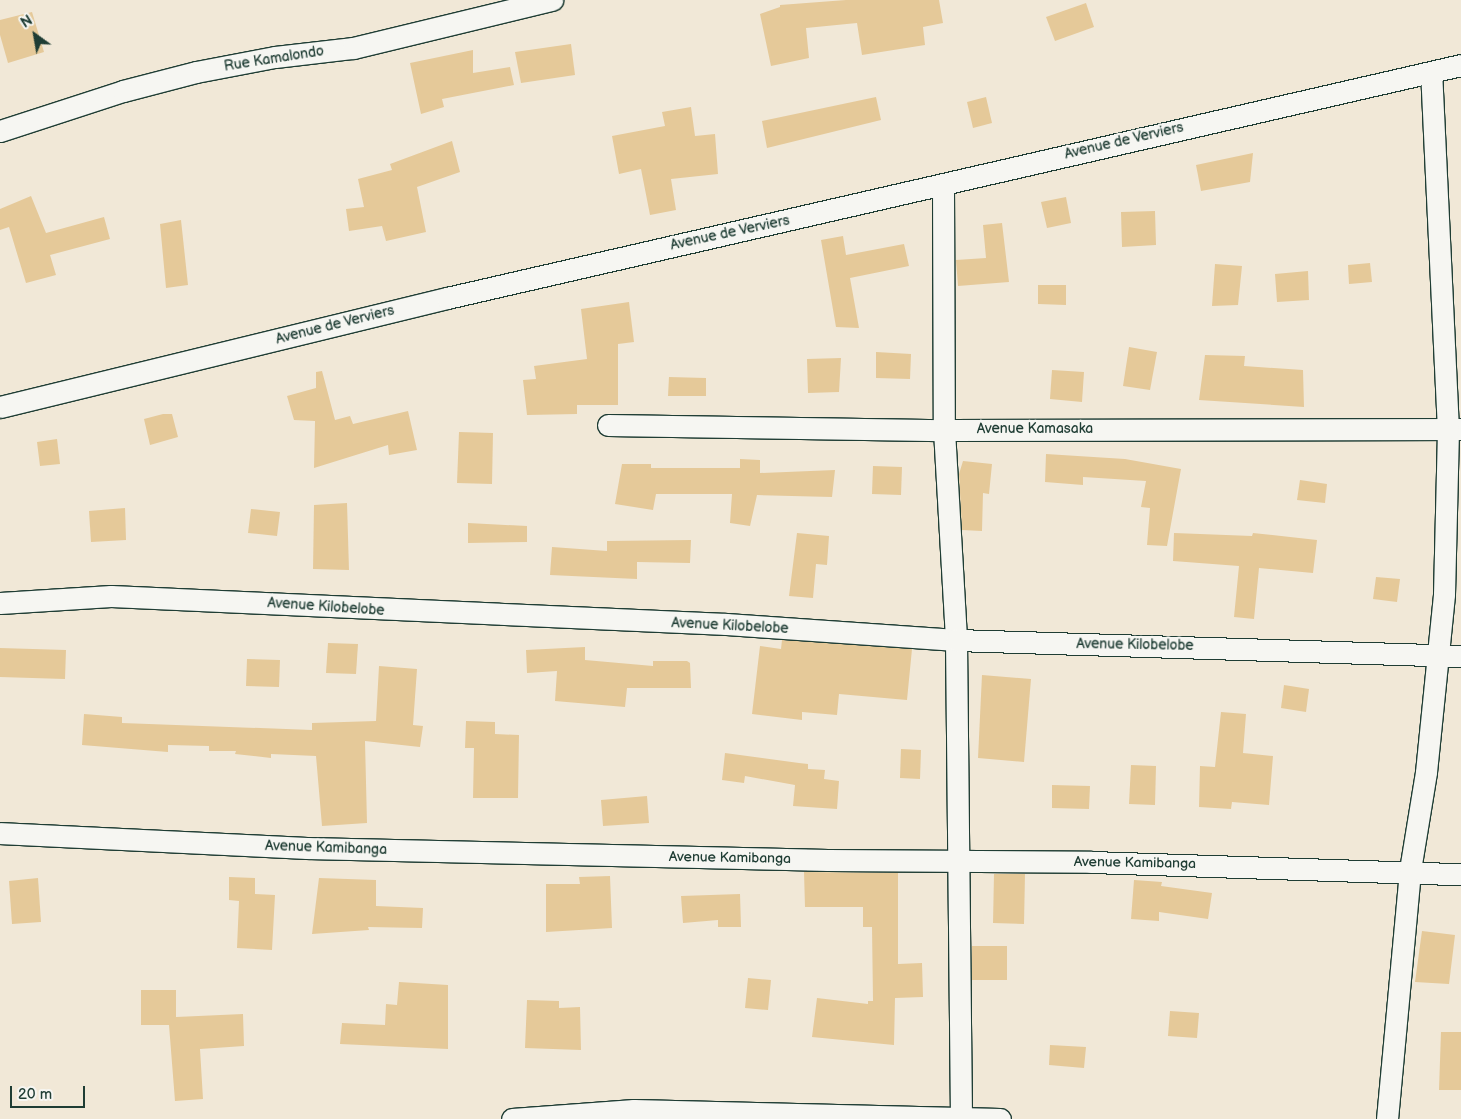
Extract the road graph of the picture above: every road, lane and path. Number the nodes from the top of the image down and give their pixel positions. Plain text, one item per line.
1 (552, 0) edge
2 (1461, 65) edge
3 (1431, 74) junction
4 (0, 131) edge
5 (943, 186) junction
6 (0, 407) edge
7 (608, 425) dead end
8 (944, 430) junction
9 (1455, 430) edge
10 (0, 603) edge
11 (956, 640) junction
12 (1438, 655) junction
13 (1461, 656) edge
14 (0, 833) edge
15 (958, 861) junction
16 (1410, 870) junction
17 (1461, 874) edge
18 (512, 1119) edge
19 (961, 1119) edge
20 (1000, 1119) edge
21 (1387, 1119) edge

1 - 4 street, Rue Kamalondo
2 - 3 street, Avenue de Verviers
3 - 5 street, Avenue de Verviers
3 - 9 street
5 - 6 street, Avenue de Verviers
5 - 8 street
7 - 8 street, Avenue Kamasaka
8 - 9 street, Avenue Kamasaka
8 - 11 street
9 - 12 street
10 - 11 street, Avenue Kilobelobe
11 - 12 street, Avenue Kilobelobe
11 - 15 street
12 - 13 street, Avenue Kilobelobe
12 - 16 street
14 - 15 street, Avenue Kamibanga
15 - 16 street, Avenue Kamibanga
15 - 19 street
16 - 17 street, Avenue Kamibanga
16 - 21 street
18 - 19 street
19 - 20 street

